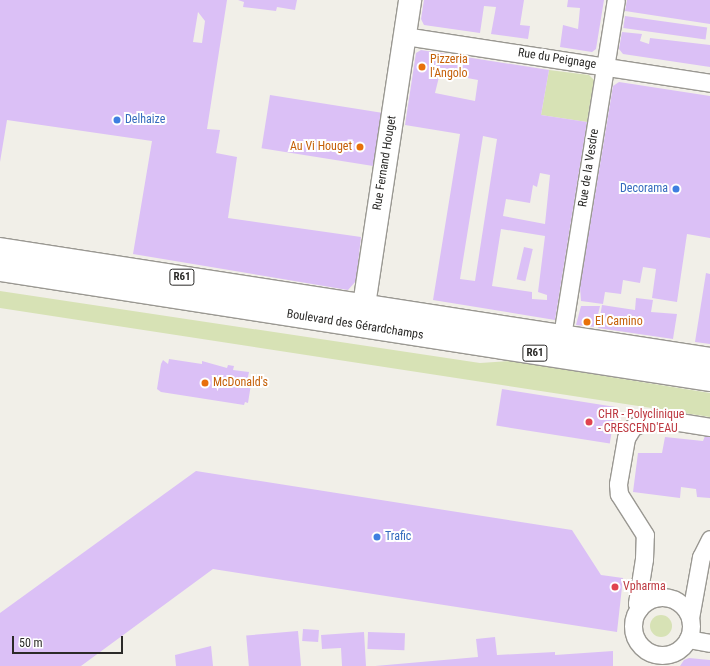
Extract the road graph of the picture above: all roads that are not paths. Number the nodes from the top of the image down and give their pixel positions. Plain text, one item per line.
1 (410, 0) edge
2 (616, 0) edge
3 (404, 36) junction
4 (605, 67) junction
5 (710, 83) edge
6 (0, 249) edge
7 (0, 270) edge
8 (363, 315) junction
9 (562, 336) junction
10 (710, 359) edge
11 (710, 380) edge
12 (710, 427) edge
13 (710, 539) edge
14 (639, 609) junction
15 (690, 618) junction
16 (688, 639) junction
17 (710, 643) edge
18 (656, 660) edge

1 - 3 main road, Rue Fernand Houget
2 - 4 street, Rue de la Vesdre
3 - 4 street, Rue du Peignage
3 - 8 main road, Rue Fernand Houget
4 - 5 street, Rue du Peignage
4 - 9 street, Rue de la Vesdre
6 - 8 main road, Boulevard des Gérardchamps / R61
7 - 8 main road, Boulevard des Gérardchamps / R61
8 - 9 main road, Boulevard des Gérardchamps / R61
8 - 11 main road, Boulevard des Gérardchamps / R61
9 - 10 main road, Boulevard des Gérardchamps / R61
12 - 14 street
13 - 15 street
14 - 15 street
14 - 18 street
15 - 16 street
16 - 17 street
16 - 18 street

